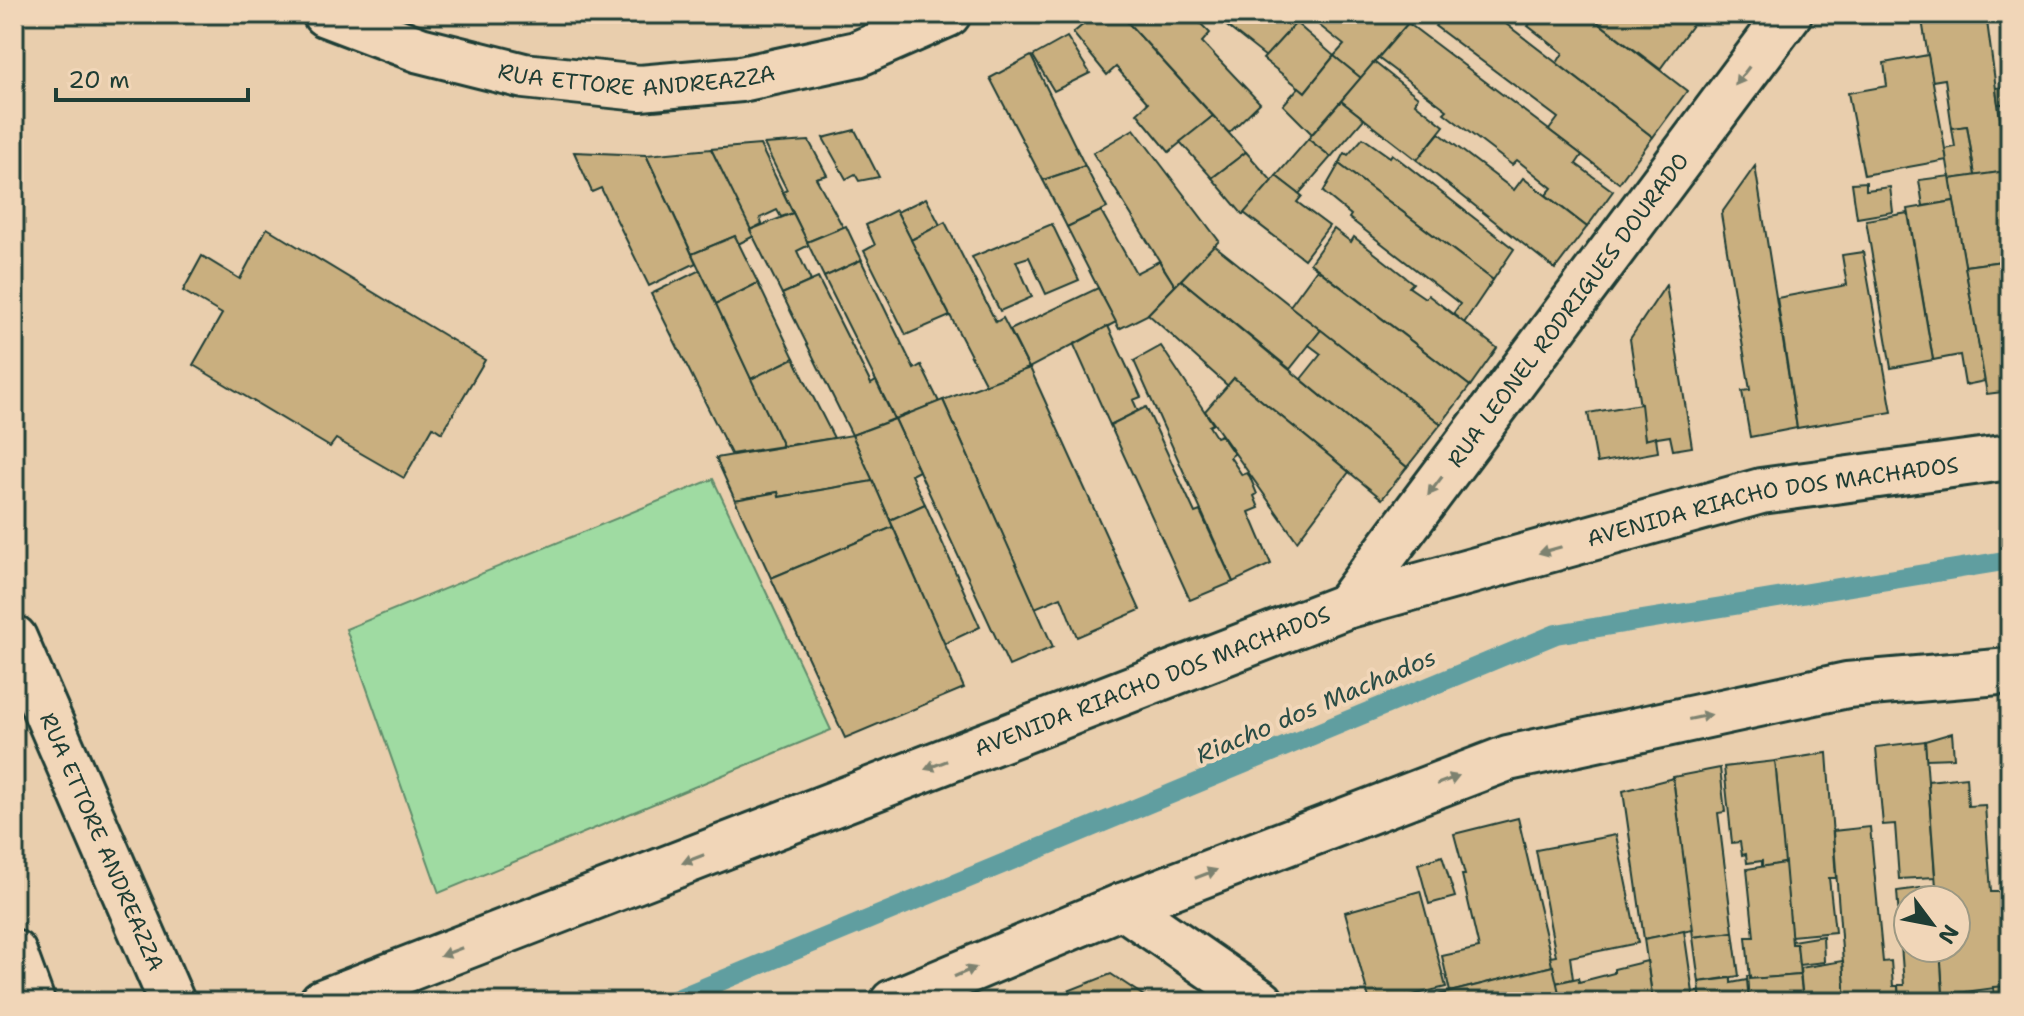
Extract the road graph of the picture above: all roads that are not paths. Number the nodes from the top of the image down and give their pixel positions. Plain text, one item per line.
1 (325, 14) edge
2 (948, 14) edge
3 (1789, 14) edge
4 (2010, 457) edge
5 (1346, 606) junction
6 (14, 638) edge
7 (2010, 671) edge
8 (1122, 906) junction
9 (14, 953) edge
10 (32, 1002) edge
11 (172, 1002) edge
12 (322, 1002) edge
13 (893, 1002) edge
14 (1261, 1002) edge

1 - 2 street, RUA ETTORE ANDREAZZA
3 -> 5 street, RUA LEONEL RODRIGUES DOURADO
4 -> 5 street, AVENIDA RIACHO DOS MACHADOS
5 -> 12 street, AVENIDA RIACHO DOS MACHADOS
6 - 11 street, RUA ETTORE ANDREAZZA
8 -> 7 street
13 -> 8 street
8 - 14 street
9 - 10 street

